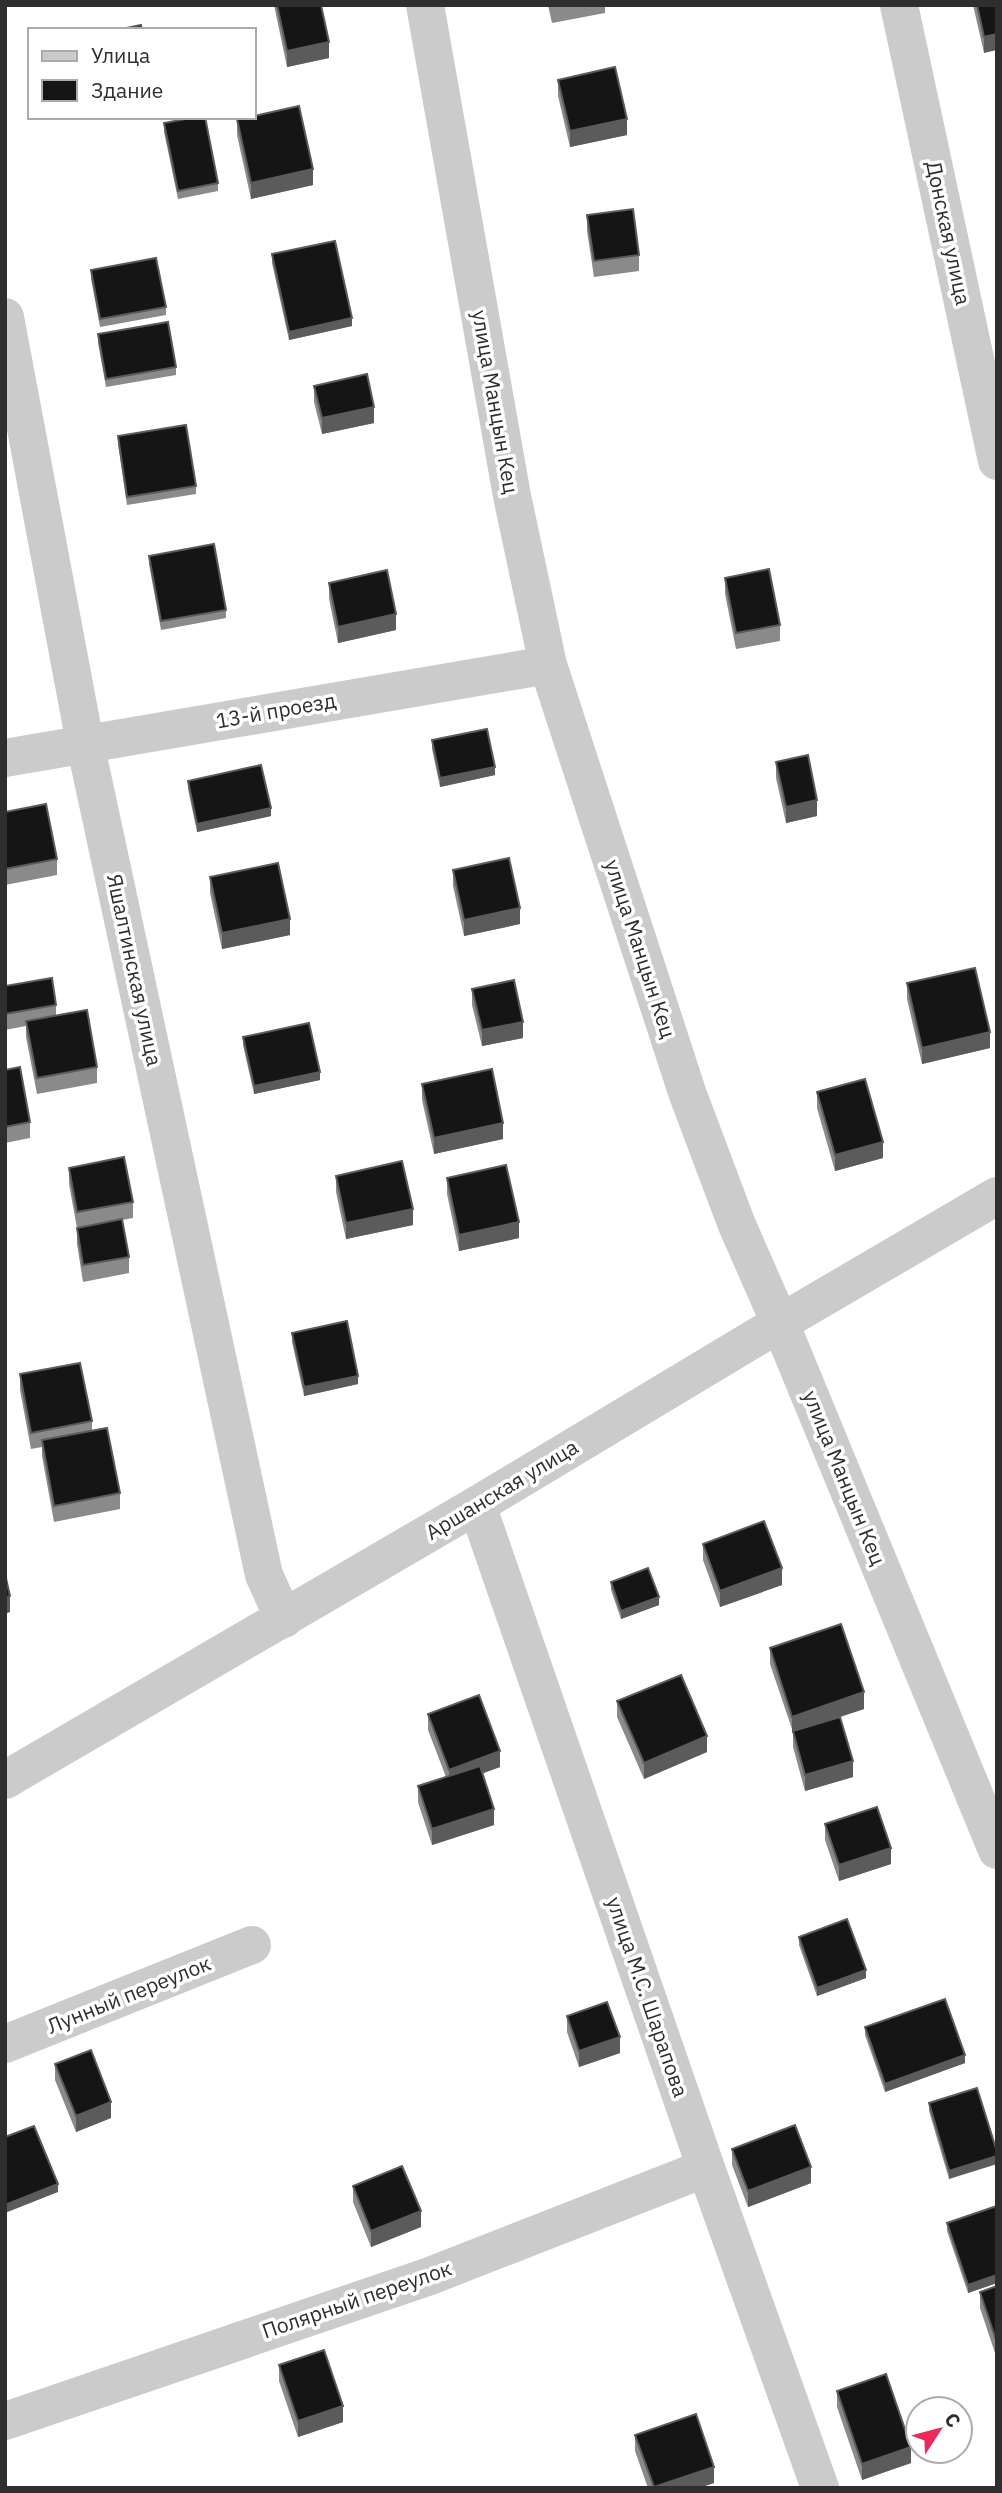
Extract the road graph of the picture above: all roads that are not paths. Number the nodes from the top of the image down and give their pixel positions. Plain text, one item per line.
1 (425, 5) edge
2 (900, 5) edge
3 (5, 317) edge
4 (997, 461) edge
5 (548, 665) junction
6 (85, 743) junction
7 (5, 758) edge
8 (997, 1196) edge
9 (780, 1322) junction
10 (478, 1505) junction
11 (284, 1619) junction
12 (5, 1780) edge
13 (997, 1850) edge
14 (252, 1945) dead end
15 (5, 2045) edge
16 (706, 2168) junction
17 (5, 2421) edge
18 (820, 2488) edge

1 - 5 street, улица Манцын Кец
2 - 4 street, Донская улица
3 - 6 street, Яшалтинская улица
5 - 6 street, 13-й проезд
5 - 9 street, улица Манцын Кец
6 - 7 street, 13-й проезд
6 - 11 street, Яшалтинская улица
8 - 9 street, Аршанская улица
9 - 10 street, Аршанская улица
9 - 13 street, улица Манцын Кец
10 - 11 street, Аршанская улица
10 - 16 street, улица М.С. Шарапова
11 - 12 street, Аршанская улица
14 - 15 street, Лунный переулок
16 - 17 street, Полярный переулок
16 - 18 street, улица М.С. Шарапова

